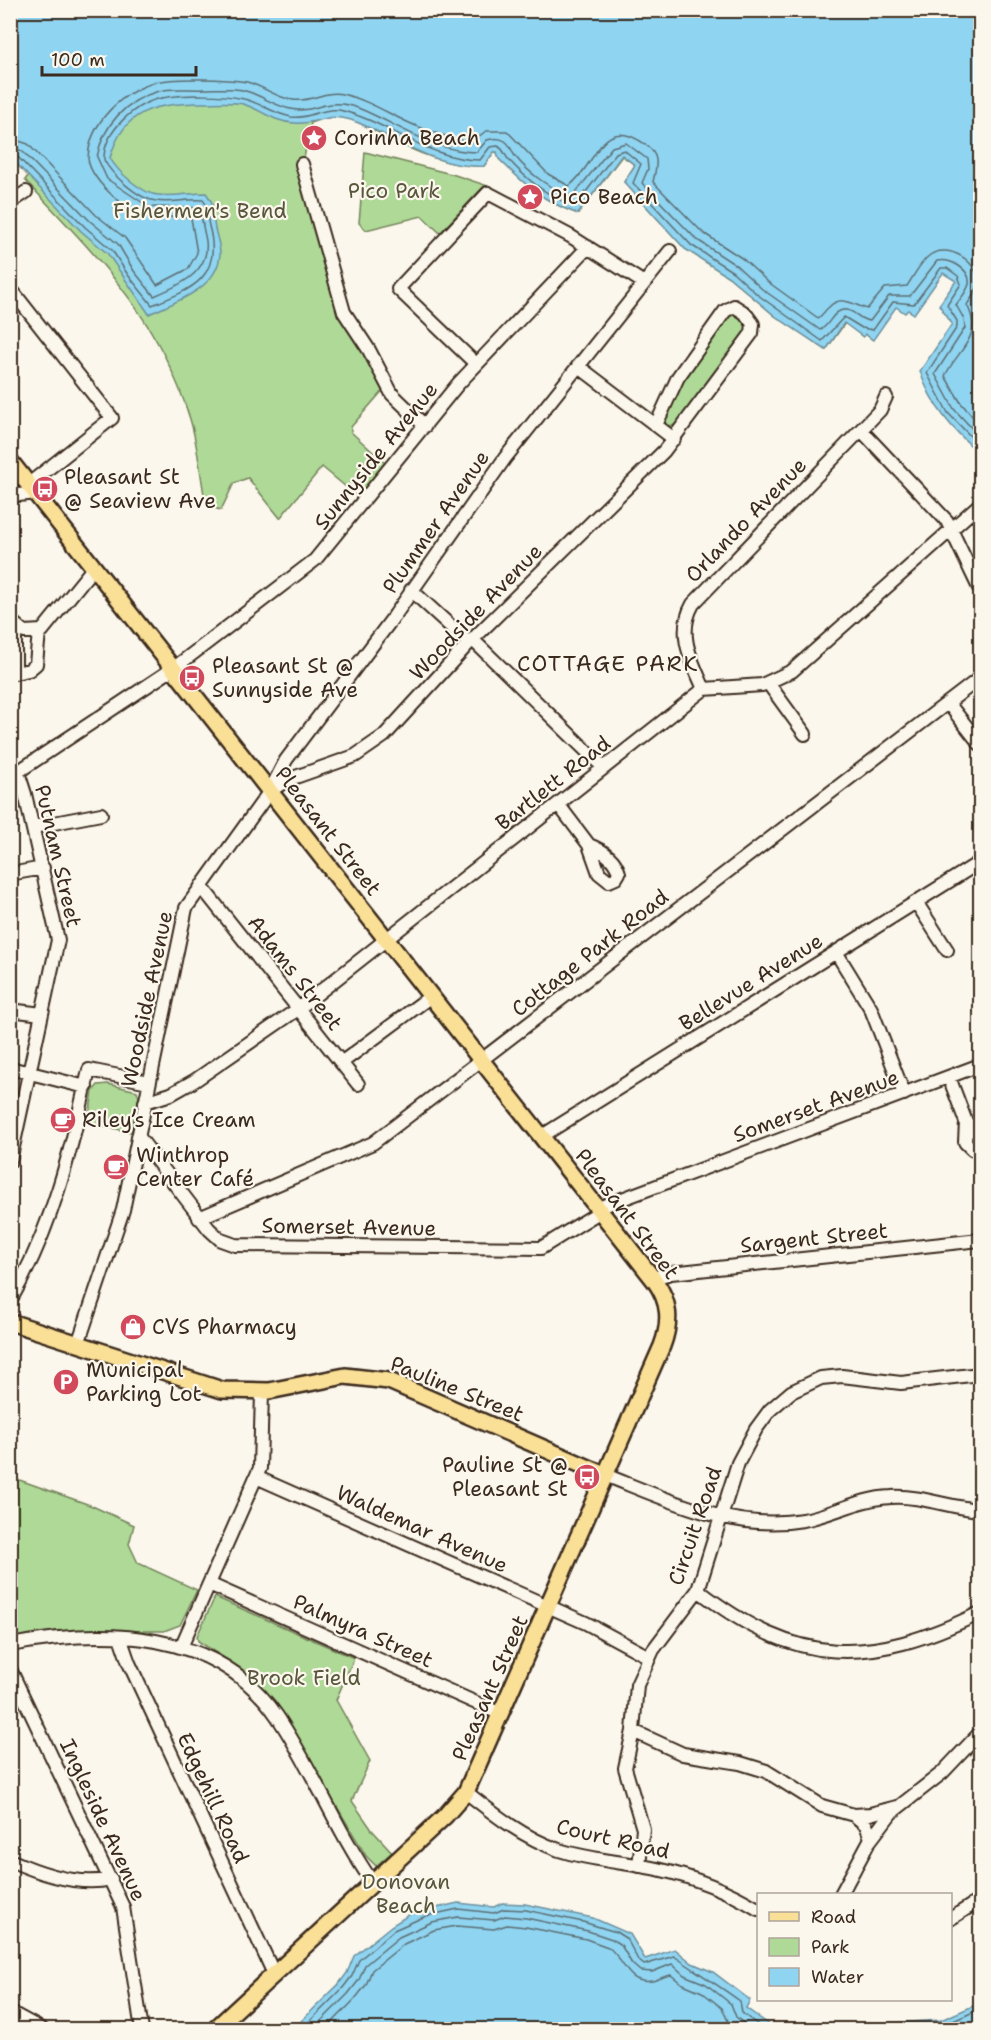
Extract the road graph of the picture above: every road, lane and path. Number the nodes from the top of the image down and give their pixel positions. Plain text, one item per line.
1 (302, 164) dead end
2 (26, 192) dead end
3 (10, 203) edge
4 (588, 247) junction
5 (670, 251) dead end
6 (644, 283) junction
7 (10, 288) edge
8 (476, 364) junction
9 (578, 366) junction
10 (885, 397) dead end
11 (656, 425) junction
12 (425, 426) junction
13 (861, 430) junction
14 (674, 439) junction
15 (10, 461) edge
16 (32, 488) junction
17 (10, 496) edge
18 (981, 504) edge
19 (952, 530) junction
20 (94, 567) junction
21 (411, 590) junction
22 (981, 590) edge
23 (13, 623) edge
24 (39, 632) junction
25 (471, 642) junction
26 (174, 669) junction
27 (13, 674) edge
28 (981, 678) edge
29 (768, 683) junction
30 (705, 689) junction
31 (948, 703) junction
32 (805, 734) dead end
33 (981, 744) edge
34 (604, 768) junction
35 (14, 775) edge
36 (270, 791) junction
37 (558, 804) junction
38 (101, 814) dead end
39 (33, 827) junction
40 (589, 844) dead end
41 (981, 862) edge
42 (43, 868) junction
43 (10, 874) edge
44 (201, 886) junction
45 (916, 902) junction
46 (387, 939) junction
47 (947, 950) dead end
48 (836, 952) junction
49 (431, 996) junction
50 (298, 1009) junction
51 (10, 1010) edge
52 (42, 1014) junction
53 (482, 1061) junction
54 (341, 1063) junction
55 (981, 1065) edge
56 (10, 1068) edge
57 (30, 1073) junction
58 (950, 1077) junction
59 (149, 1082) junction
60 (358, 1084) dead end
61 (86, 1087) junction
62 (904, 1094) junction
63 (145, 1102) junction
64 (966, 1122) dead end
65 (138, 1136) junction
66 (542, 1136) junction
67 (10, 1161) edge
68 (599, 1210) junction
69 (199, 1218) junction
70 (981, 1239) edge
71 (653, 1278) junction
72 (10, 1301) edge
73 (10, 1322) edge
74 (78, 1344) junction
75 (981, 1374) edge
76 (262, 1392) junction
77 (606, 1475) junction
78 (256, 1477) junction
79 (981, 1510) edge
80 (721, 1517) junction
81 (209, 1584) junction
82 (698, 1590) junction
83 (548, 1606) junction
84 (981, 1613) edge
85 (120, 1637) junction
86 (10, 1645) edge
87 (182, 1645) junction
88 (649, 1656) junction
89 (10, 1669) edge
90 (501, 1713) junction
91 (633, 1731) junction
92 (981, 1733) edge
93 (466, 1792) junction
94 (899, 1806) junction
95 (854, 1815) junction
96 (872, 1838) junction
97 (10, 1860) edge
98 (639, 1866) junction
99 (111, 1879) junction
100 (373, 1883) junction
101 (842, 1893) edge
102 (981, 1899) edge
103 (757, 1908) edge
104 (952, 1918) edge
105 (274, 1974) junction
106 (10, 2012) edge
107 (42, 2030) edge
108 (142, 2030) edge
109 (214, 2030) edge

1 - 12 street
2 - 3 street
4 - 6 street
4 - 8 street, Sunnyside Avenue
4 - 8 street
5 - 6 street, Plummer Avenue
6 - 9 street, Plummer Avenue
7 - 16 street
8 - 12 street, Sunnyside Avenue
9 - 11 street
9 - 21 street, Plummer Avenue
10 - 13 street, Orlando Avenue
11 - 14 street
11 - 14 street, Woodside Avenue
12 - 26 street, Sunnyside Avenue
13 - 19 street
13 - 30 street, Orlando Avenue
14 - 25 street, Woodside Avenue
15 - 16 main road, Pleasant Street
16 - 17 street
16 - 20 main road, Pleasant Street
18 - 19 street
19 - 22 street
19 - 29 street
20 - 24 street
20 - 26 main road, Pleasant Street
21 - 25 street
21 - 36 street, Plummer Avenue
23 - 24 street
23 - 27 street
24 - 27 street
25 - 34 street
25 - 36 street, Woodside Avenue
26 - 35 street, Sunnyside Avenue
26 - 36 main road, Pleasant Street
28 - 31 street, Cottage Park Road
29 - 30 street
29 - 32 street
30 - 34 street, Bartlett Road
31 - 33 street
31 - 53 street, Cottage Park Road
34 - 37 street, Bartlett Road
35 - 39 street, Putnam Street
36 - 44 street, Woodside Avenue
36 - 46 main road, Pleasant Street
37 - 40 street
37 - 46 street, Bartlett Road
38 - 39 street
39 - 42 street, Putnam Street
41 - 45 street, Bellevue Avenue
42 - 43 street
42 - 52 street, Putnam Street
44 - 50 street, Adams Street
44 - 59 street, Woodside Avenue
45 - 47 street
45 - 48 street, Bellevue Avenue
46 - 49 main road, Pleasant Street
46 - 50 street, Bartlett Road
48 - 62 street
48 - 66 street, Bellevue Avenue
49 - 53 main road, Pleasant Street
49 - 54 street
50 - 54 street, Adams Street
50 - 63 street, Bartlett Road
51 - 52 street
52 - 57 street, Putnam Street
53 - 66 main road, Pleasant Street
53 - 69 street, Cottage Park Road
54 - 60 street, Adams Street
55 - 58 street, Somerset Avenue
56 - 57 street
57 - 61 street
57 - 67 street, Putnam Street
58 - 62 street, Somerset Avenue
58 - 64 street
59 - 61 street
59 - 63 street, Woodside Avenue
61 - 72 street
62 - 68 street, Somerset Avenue
63 - 65 street, Woodside Avenue
65 - 69 street, Somerset Avenue
65 - 74 street, Woodside Avenue
66 - 68 main road, Pleasant Street
68 - 69 street, Somerset Avenue
68 - 71 main road, Pleasant Street
70 - 71 street, Sargent Street
71 - 77 main road, Pleasant Street
73 - 74 main road, Pauline Street
74 - 76 main road, Pauline Street
75 - 80 street, Circuit Road
76 - 77 main road, Pauline Street
76 - 78 street
77 - 80 street
77 - 83 main road, Pleasant Street
78 - 81 street
78 - 83 street, Waldemar Avenue
79 - 80 street
80 - 82 street, Circuit Road
81 - 87 street
81 - 90 street, Palmyra Street
82 - 84 street
82 - 88 street, Circuit Road
83 - 88 street, Waldemar Avenue
83 - 90 main road, Pleasant Street
85 - 86 street
85 - 87 street
85 - 105 street, Edgehill Road
87 - 100 street
88 - 91 street, Circuit Road
89 - 99 street, Ingleside Avenue
90 - 93 main road, Pleasant Street
91 - 95 street
91 - 98 street, Circuit Road
92 - 94 street
93 - 98 street, Court Road
93 - 100 main road, Pleasant Street
94 - 95 street
94 - 96 street
95 - 96 street
96 - 101 street
97 - 99 street
98 - 103 street, Court Road
99 - 108 street, Ingleside Avenue
100 - 105 main road, Pleasant Street
102 - 104 street
105 - 109 main road, Pleasant Street
106 - 107 street

